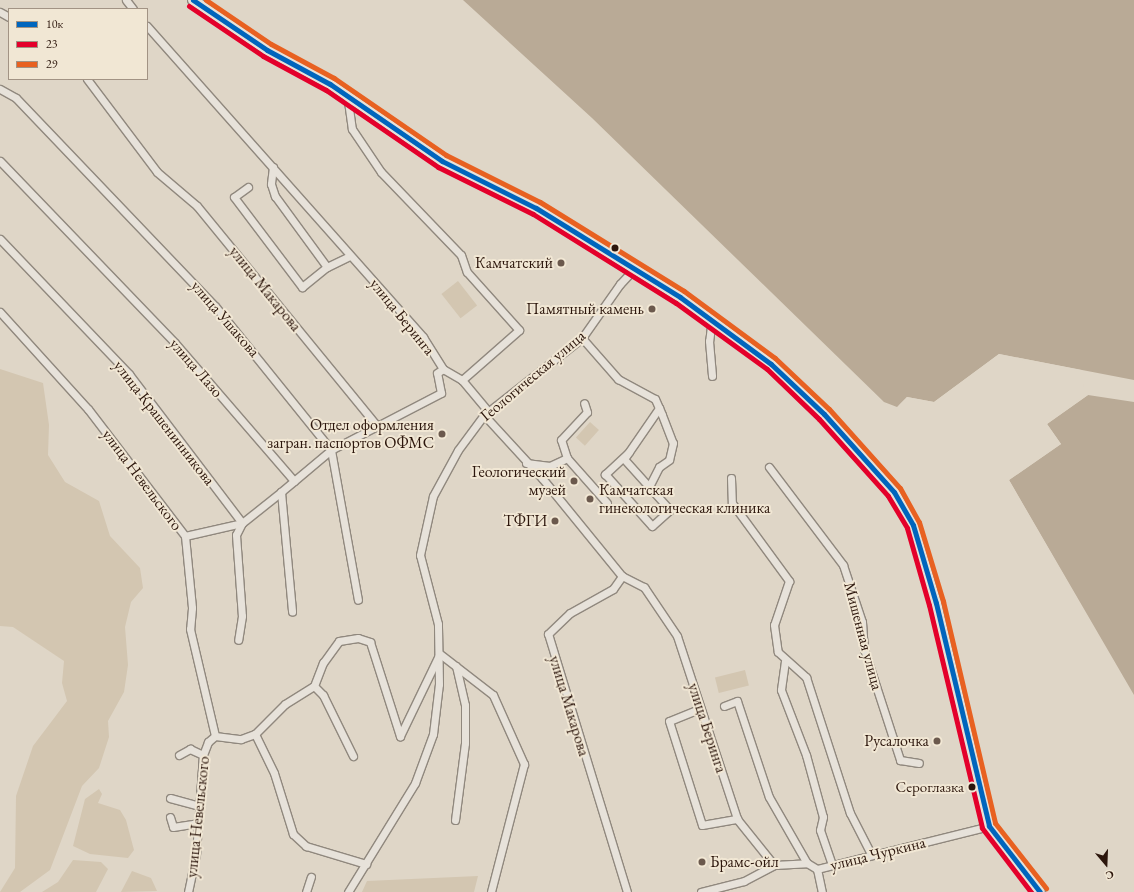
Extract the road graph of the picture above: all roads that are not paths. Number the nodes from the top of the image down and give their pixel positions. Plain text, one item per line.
1 (126, 0) edge
2 (192, 0) edge
3 (132, 8) edge
4 (148, 27) edge
5 (87, 80) edge
6 (0, 89) edge
7 (347, 94) junction
8 (0, 161) edge
9 (273, 167) junction
10 (248, 186) dead end
11 (0, 239) edge
12 (350, 256) junction
13 (327, 267) junction
14 (634, 269) junction
15 (0, 312) edge
16 (712, 318) junction
17 (582, 338) junction
18 (443, 369) junction
19 (712, 376) dead end
20 (462, 380) junction
21 (584, 403) dead end
22 (659, 408) junction
23 (486, 413) junction
24 (376, 425) junction
25 (332, 450) junction
26 (629, 452) junction
27 (567, 458) junction
28 (526, 463) junction
29 (769, 467) dead end
30 (731, 478) dead end
31 (294, 480) junction
32 (649, 487) junction
33 (281, 492) junction
34 (607, 502) dead end
35 (242, 523) junction
36 (185, 536) junction
37 (622, 576) junction
38 (358, 600) dead end
39 (292, 611) dead end
40 (238, 640) dead end
41 (440, 654) junction
42 (785, 661) junction
43 (456, 666) junction
44 (314, 686) junction
45 (724, 706) dead end
46 (699, 709) junction
47 (255, 734) junction
48 (215, 736) junction
49 (179, 755) dead end
50 (203, 756) junction
51 (353, 756) dead end
52 (918, 763) dead end
53 (170, 798) dead end
54 (200, 806) junction
55 (170, 817) dead end
56 (737, 819) junction
57 (455, 820) dead end
58 (198, 823) junction
59 (989, 826) junction
60 (871, 854) junction
61 (807, 863) junction
62 (366, 864) junction
63 (774, 865) junction
64 (832, 865) junction
65 (817, 869) junction
66 (311, 877) dead end
67 (188, 892) edge
68 (306, 892) edge
69 (348, 892) edge
70 (491, 892) edge
71 (627, 892) edge
72 (701, 892) edge
73 (822, 892) edge
74 (1040, 892) edge

1 - 3 street
2 - 7 main road
4 - 9 street, улица Беринга
5 - 24 street, улица Макарова
6 - 25 street, улица Ушакова
7 - 14 main road
7 - 20 street
8 - 31 street, улица Лазо
9 - 12 street, улица Беринга
9 - 13 street
10 - 13 street
11 - 35 street, улица Крашенинникова
12 - 13 street
12 - 18 street, улица Беринга
14 - 16 main road
14 - 17 street, Геологическая улица
15 - 36 street, улица Невельского
16 - 19 street
16 - 59 main road
17 - 22 street
17 - 23 street, Геологическая улица
18 - 20 street, улица Беринга
18 - 24 street
20 - 23 street, улица Беринга
21 - 27 street
22 - 26 street
22 - 32 street
23 - 28 street, улица Беринга
23 - 41 street, Геологическая улица
24 - 25 street
25 - 31 street
25 - 38 street, улица Ушакова
26 - 32 street
26 - 32 street
27 - 28 street
27 - 34 street
28 - 37 street, улица Беринга
29 - 52 street, Мишенная улица
30 - 42 street
31 - 33 street
33 - 35 street
33 - 39 street
35 - 36 street
35 - 40 street
36 - 48 street, улица Невельского
37 - 46 street, улица Беринга
37 - 71 street, улица Макарова
41 - 43 street
41 - 44 street
41 - 62 street, Геологическая улица
42 - 60 street
42 - 64 street
43 - 57 street
43 - 70 street
44 - 47 street
44 - 51 street
45 - 61 street
46 - 56 street, улица Беринга
46 - 56 street
47 - 48 street
47 - 62 street
48 - 50 street, улица Невельского
49 - 50 street
50 - 54 street, улица Невельского
53 - 54 street
54 - 58 street, улица Невельского
55 - 58 street
56 - 63 street, улица Беринга
58 - 67 street, улица Невельского
59 - 60 street, улица Чуркина
59 - 74 main road
60 - 64 street, улица Чуркина
61 - 63 street, улица Чуркина
61 - 65 street, улица Чуркина
62 - 69 street, Геологическая улица
63 - 72 street, улица Чуркина
64 - 65 street, улица Чуркина
65 - 73 street
66 - 68 street

